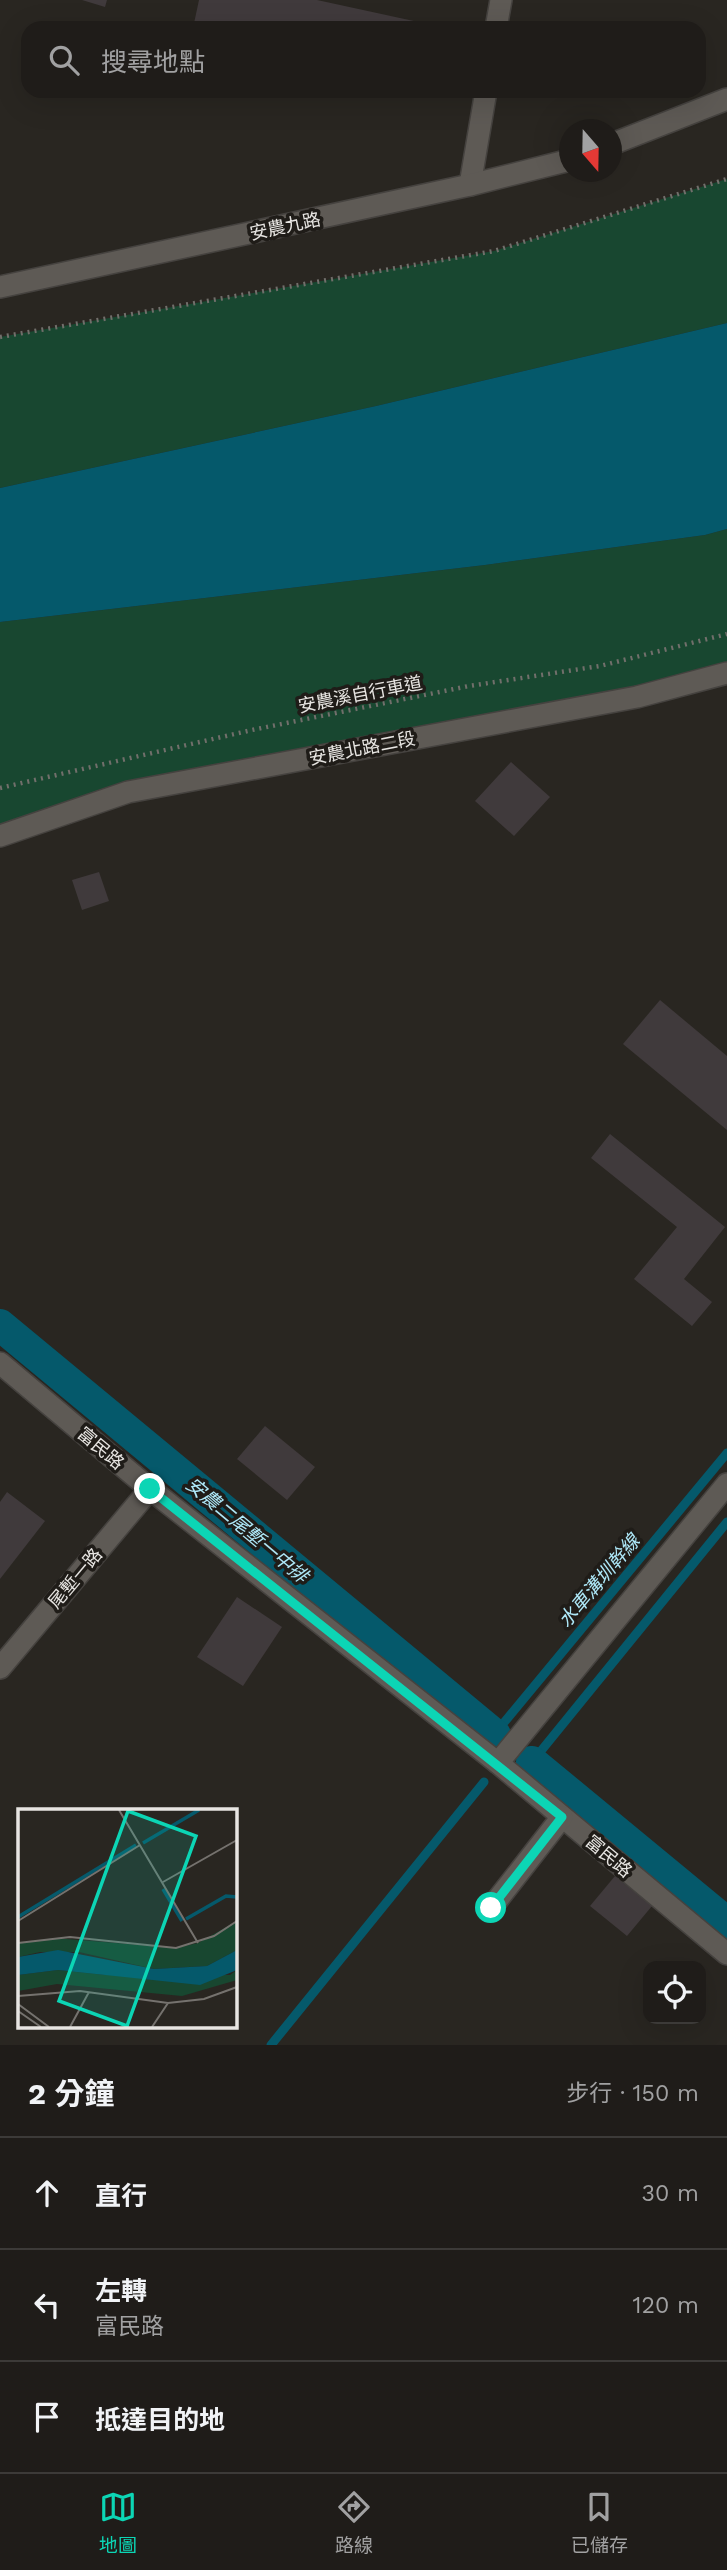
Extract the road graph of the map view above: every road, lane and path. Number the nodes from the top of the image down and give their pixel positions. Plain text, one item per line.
1 (501, 0) edge
2 (497, 21) edge
3 (485, 98) edge
4 (727, 99) edge
5 (622, 140) edge
6 (559, 163) edge
7 (727, 179) edge
8 (470, 185) junction
9 (0, 287) edge
10 (0, 337) edge
11 (727, 634) edge
12 (727, 673) edge
13 (0, 788) edge
14 (0, 836) edge
15 (0, 1363) edge
16 (727, 1484) edge
17 (150, 1489) junction
18 (0, 1668) edge
19 (498, 1763) junction
20 (562, 1817) junction
21 (491, 1908) dead end
22 (727, 1954) edge

1 - 2 street
3 - 8 street
4 - 5 street
6 - 8 street, 安農九路
7 - 10 path
8 - 9 street, 安農九路
11 - 13 path, 安農溪自行車道
12 - 14 street, 安農北路二段
15 - 17 street, 富民路
16 - 19 street
17 - 18 street, 尾塹一路
17 - 19 street, 富民路
19 - 20 street, 富民路
20 - 21 street
20 - 22 street, 富民路

